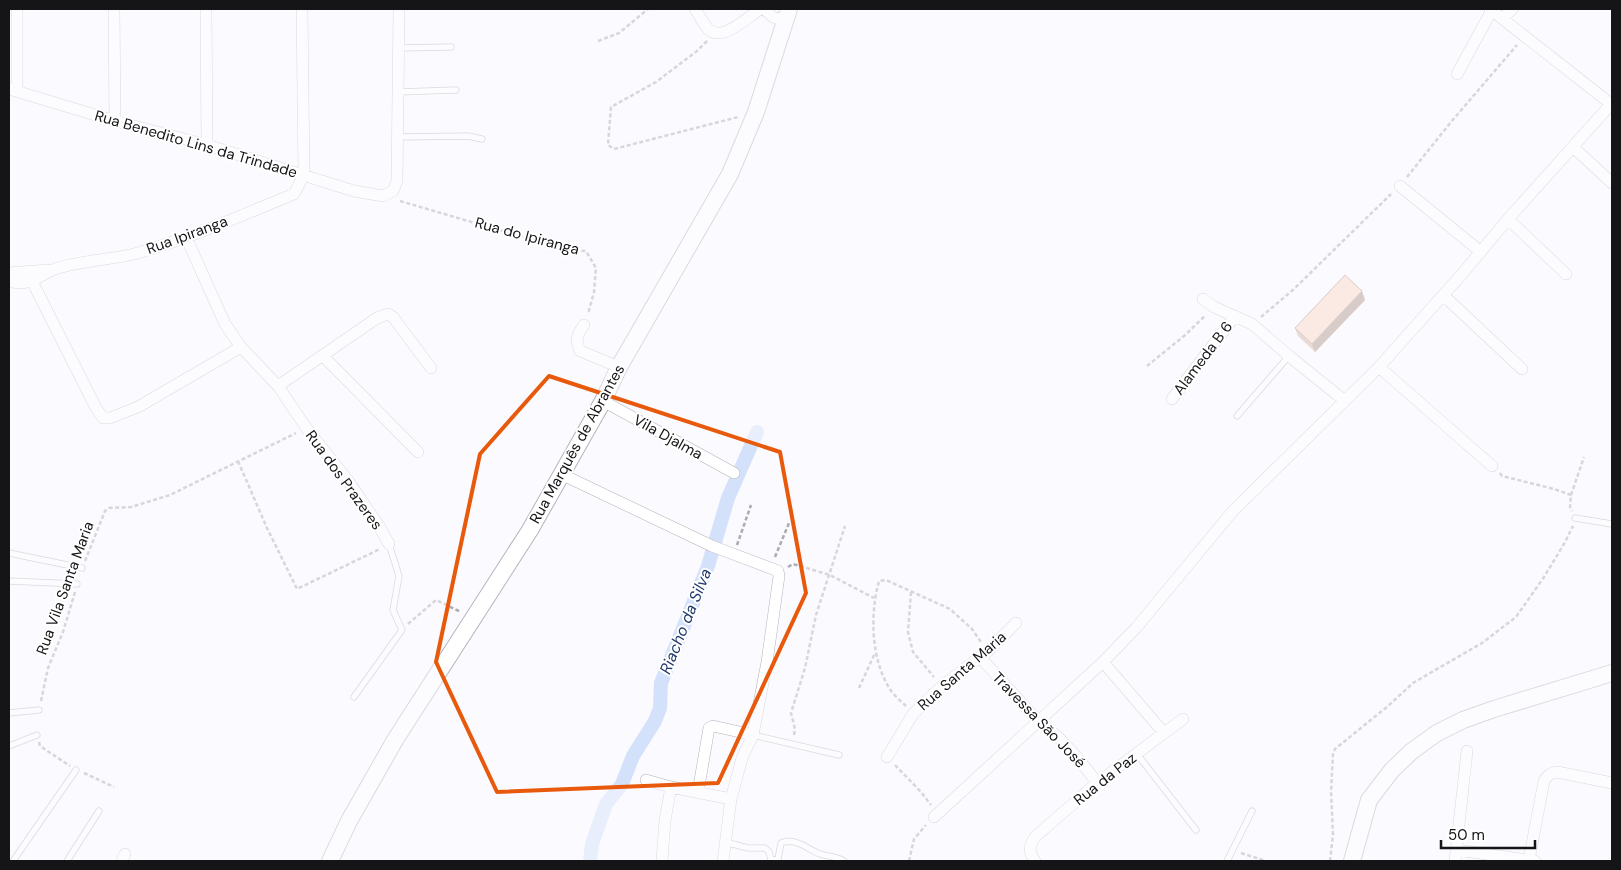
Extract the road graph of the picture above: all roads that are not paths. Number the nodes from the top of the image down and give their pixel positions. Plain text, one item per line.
1 (17, 9) edge
2 (114, 9) edge
3 (206, 9) edge
4 (302, 9) edge
5 (399, 9) edge
6 (695, 9) edge
7 (760, 9) edge
8 (764, 9) edge
9 (1491, 9) edge
10 (1512, 9) edge
11 (787, 15) edge
12 (1503, 18) junction
13 (451, 47) dead end
14 (399, 48) junction
15 (1457, 74) dead end
16 (13, 90) edge
17 (456, 90) dead end
18 (398, 92) junction
19 (1611, 104) edge
20 (115, 121) junction
21 (398, 137) junction
22 (482, 139) dead end
23 (207, 145) junction
24 (1573, 147) junction
25 (304, 175) junction
26 (1612, 182) edge
27 (1400, 186) dead end
28 (1508, 219) junction
29 (186, 237) junction
30 (1481, 252) junction
31 (56, 269) junction
32 (1566, 274) dead end
33 (10, 281) edge
34 (32, 281) junction
35 (1444, 295) junction
36 (1203, 299) dead end
37 (1235, 316) junction
38 (584, 325) road end
39 (241, 347) junction
40 (323, 356) junction
41 (1289, 356) junction
42 (1379, 367) junction
43 (431, 368) dead end
44 (619, 368) junction
45 (1522, 369) dead end
46 (278, 386) junction
47 (1172, 399) dead end
48 (603, 401) junction
49 (1345, 401) junction
50 (1237, 416) dead end
51 (418, 452) dead end
52 (1492, 466) road end
53 (734, 473) dead end
54 (561, 474) junction
55 (1575, 518) road end
56 (1612, 524) edge
57 (389, 544) joint
58 (9, 552) edge
59 (82, 568) road end
60 (9, 581) edge
61 (77, 584) road end
62 (1016, 623) dead end
63 (984, 654) junction
64 (1103, 662) junction
65 (1612, 673) edge
66 (354, 697) dead end
67 (39, 710) road end
68 (9, 713) edge
69 (1184, 719) dead end
70 (1038, 721) junction
71 (1164, 733) junction
72 (37, 735) road end
73 (753, 735) junction
74 (9, 746) edge
75 (1467, 751) dead end
76 (1137, 754) junction
77 (839, 756) dead end
78 (887, 757) road end
79 (76, 770) road end
80 (646, 780) dead end
81 (1097, 783) junction
82 (1612, 784) edge
83 (671, 787) junction
84 (698, 792) junction
85 (731, 799) junction
86 (99, 811) dead end
87 (1252, 811) dead end
88 (934, 817) road end
89 (1196, 830) dead end
90 (725, 842) junction
91 (820, 854) junction
92 (1456, 856) edge
93 (771, 860) edge
94 (13, 861) edge
95 (67, 861) edge
96 (330, 861) edge
97 (662, 861) edge
98 (723, 861) edge
99 (819, 861) edge
100 (844, 861) edge
101 (1035, 861) edge
102 (1227, 861) edge
103 (1352, 861) edge
104 (1533, 861) edge

1 - 16 street
2 - 20 street
3 - 23 street
4 - 25 street
5 - 14 street
6 - 7 street
8 - 11 street
9 - 12 street
9 - 15 street
10 - 12 street
11 - 44 street, Rua Marquês de Abrantes
12 - 19 street
13 - 14 lane
14 - 18 street
16 - 20 street, Rua Benedito Lins da Trindade
17 - 18 lane
18 - 21 street
19 - 24 street
20 - 23 street, Rua Benedito Lins da Trindade
21 - 22 lane
21 - 25 street, Rua Benedito Lins da Trindade
23 - 25 street, Rua Benedito Lins da Trindade
24 - 26 street
24 - 28 street
25 - 29 street, Rua Ipiranga
27 - 30 street
28 - 30 street
28 - 32 street
29 - 31 street, Rua Ipiranga
29 - 39 street, Rua dos Prazeres
30 - 35 street
31 - 33 street, Rua Ipiranga
31 - 34 street, Rua Ipiranga
33 - 34 street, Rua Ipiranga
34 - 39 street
35 - 42 street
35 - 45 street
36 - 37 street
37 - 41 street
37 - 47 street, Alameda B 6
38 - 44 street
39 - 46 street, Rua dos Prazeres
40 - 43 street
40 - 46 street
40 - 51 street
41 - 49 street
41 - 50 lane
42 - 49 street
42 - 52 street
44 - 48 street, Rua Marquês de Abrantes
46 - 57 street, Rua dos Prazeres
48 - 53 street, Vila Djalma
48 - 54 street, Rua Marquês de Abrantes
49 - 64 street
54 - 73 street
54 - 96 street, Rua Marquês de Abrantes
55 - 56 lane
57 - 66 lane, Rua dos Prazeres
58 - 59 lane
60 - 61 lane
62 - 63 street, Rua Santa Maria
63 - 70 street, Travessa São José
63 - 78 street, Rua Santa Maria
64 - 70 street
64 - 71 street
65 - 103 street
67 - 68 lane
69 - 71 street, Rua da Paz
70 - 81 street, Travessa São José
70 - 88 street
71 - 76 street, Rua da Paz
72 - 74 lane
73 - 77 lane
73 - 84 street
73 - 85 street
75 - 92 street
76 - 81 street, Rua da Paz
76 - 89 lane
79 - 94 lane
80 - 83 street
81 - 101 street, Rua da Paz
82 - 104 street
83 - 84 street
83 - 97 street
84 - 85 street
85 - 90 street
86 - 95 lane
87 - 102 lane
90 - 93 lane
90 - 98 street
91 - 93 lane
91 - 99 lane
91 - 100 lane
92 - 104 street

